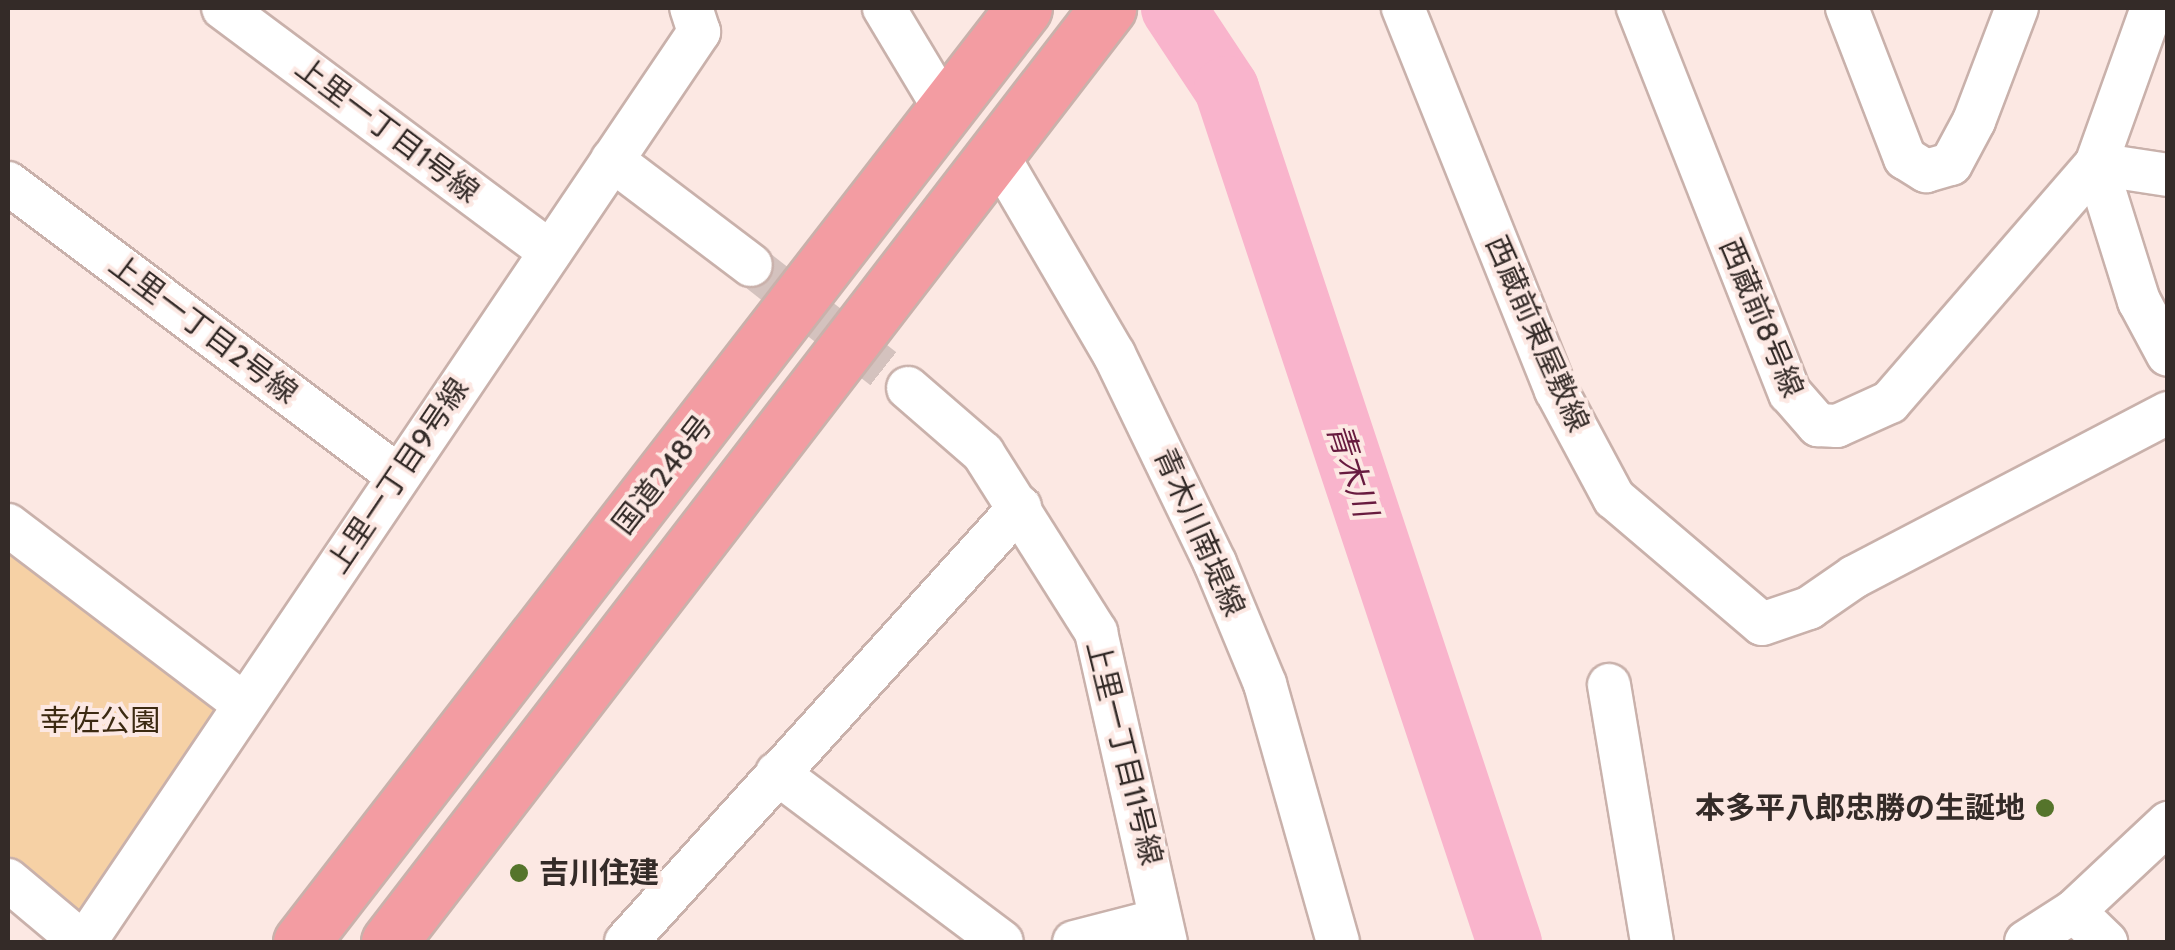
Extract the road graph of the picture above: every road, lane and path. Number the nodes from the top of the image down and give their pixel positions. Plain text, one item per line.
1 (224, 8) edge
2 (690, 8) edge
3 (884, 8) edge
4 (1108, 8) edge
5 (1402, 8) edge
6 (1638, 8) edge
7 (1847, 8) edge
8 (2017, 8) edge
9 (2152, 8) edge
10 (1015, 20) edge
11 (946, 111) junction
12 (994, 149) junction
13 (612, 160) junction
14 (2096, 164) junction
15 (2168, 175) edge
16 (8, 183) edge
17 (550, 252) junction
18 (751, 266) tunnel mouth
19 (2168, 355) edge
20 (908, 388) tunnel mouth
21 (2168, 413) edge
22 (398, 476) junction
23 (1020, 508) junction
24 (8, 524) edge
25 (1609, 685) dead end
26 (244, 704) junction
27 (777, 774) junction
28 (2168, 823) edge
29 (8, 880) edge
30 (2074, 911) junction
31 (1162, 931) edge
32 (83, 942) edge
33 (301, 942) edge
34 (389, 942) edge
35 (626, 942) edge
36 (1002, 942) edge
37 (1074, 942) edge
38 (1338, 942) edge
39 (1652, 942) edge
40 (2026, 942) edge
41 (2106, 942) edge

1 - 17 street, 上里一丁目1号線
2 - 13 street, 上里一丁目9号線
3 - 11 street
4 - 12 highway
5 - 21 street, 西蔵前東屋敷線
6 - 14 street, 西蔵前8号線
7 - 8 street
9 - 14 street
10 - 11 highway, 国道248号
11 - 33 highway, 国道248号
12 - 34 highway
12 - 38 street, 青木川南堤線
13 - 17 street, 上里一丁目9号線
13 - 18 street
14 - 15 street
14 - 19 street
16 - 22 street, 上里一丁目2号線
17 - 22 street, 上里一丁目9号線
20 - 23 street, 上里一丁目11号線
22 - 26 street, 上里一丁目9号線
23 - 27 street
23 - 31 street, 上里一丁目11号線
24 - 26 street
25 - 39 street
26 - 32 street, 上里一丁目9号線
27 - 35 street
27 - 36 street
28 - 30 street
29 - 32 street
30 - 40 street
30 - 41 street
31 - 37 street

